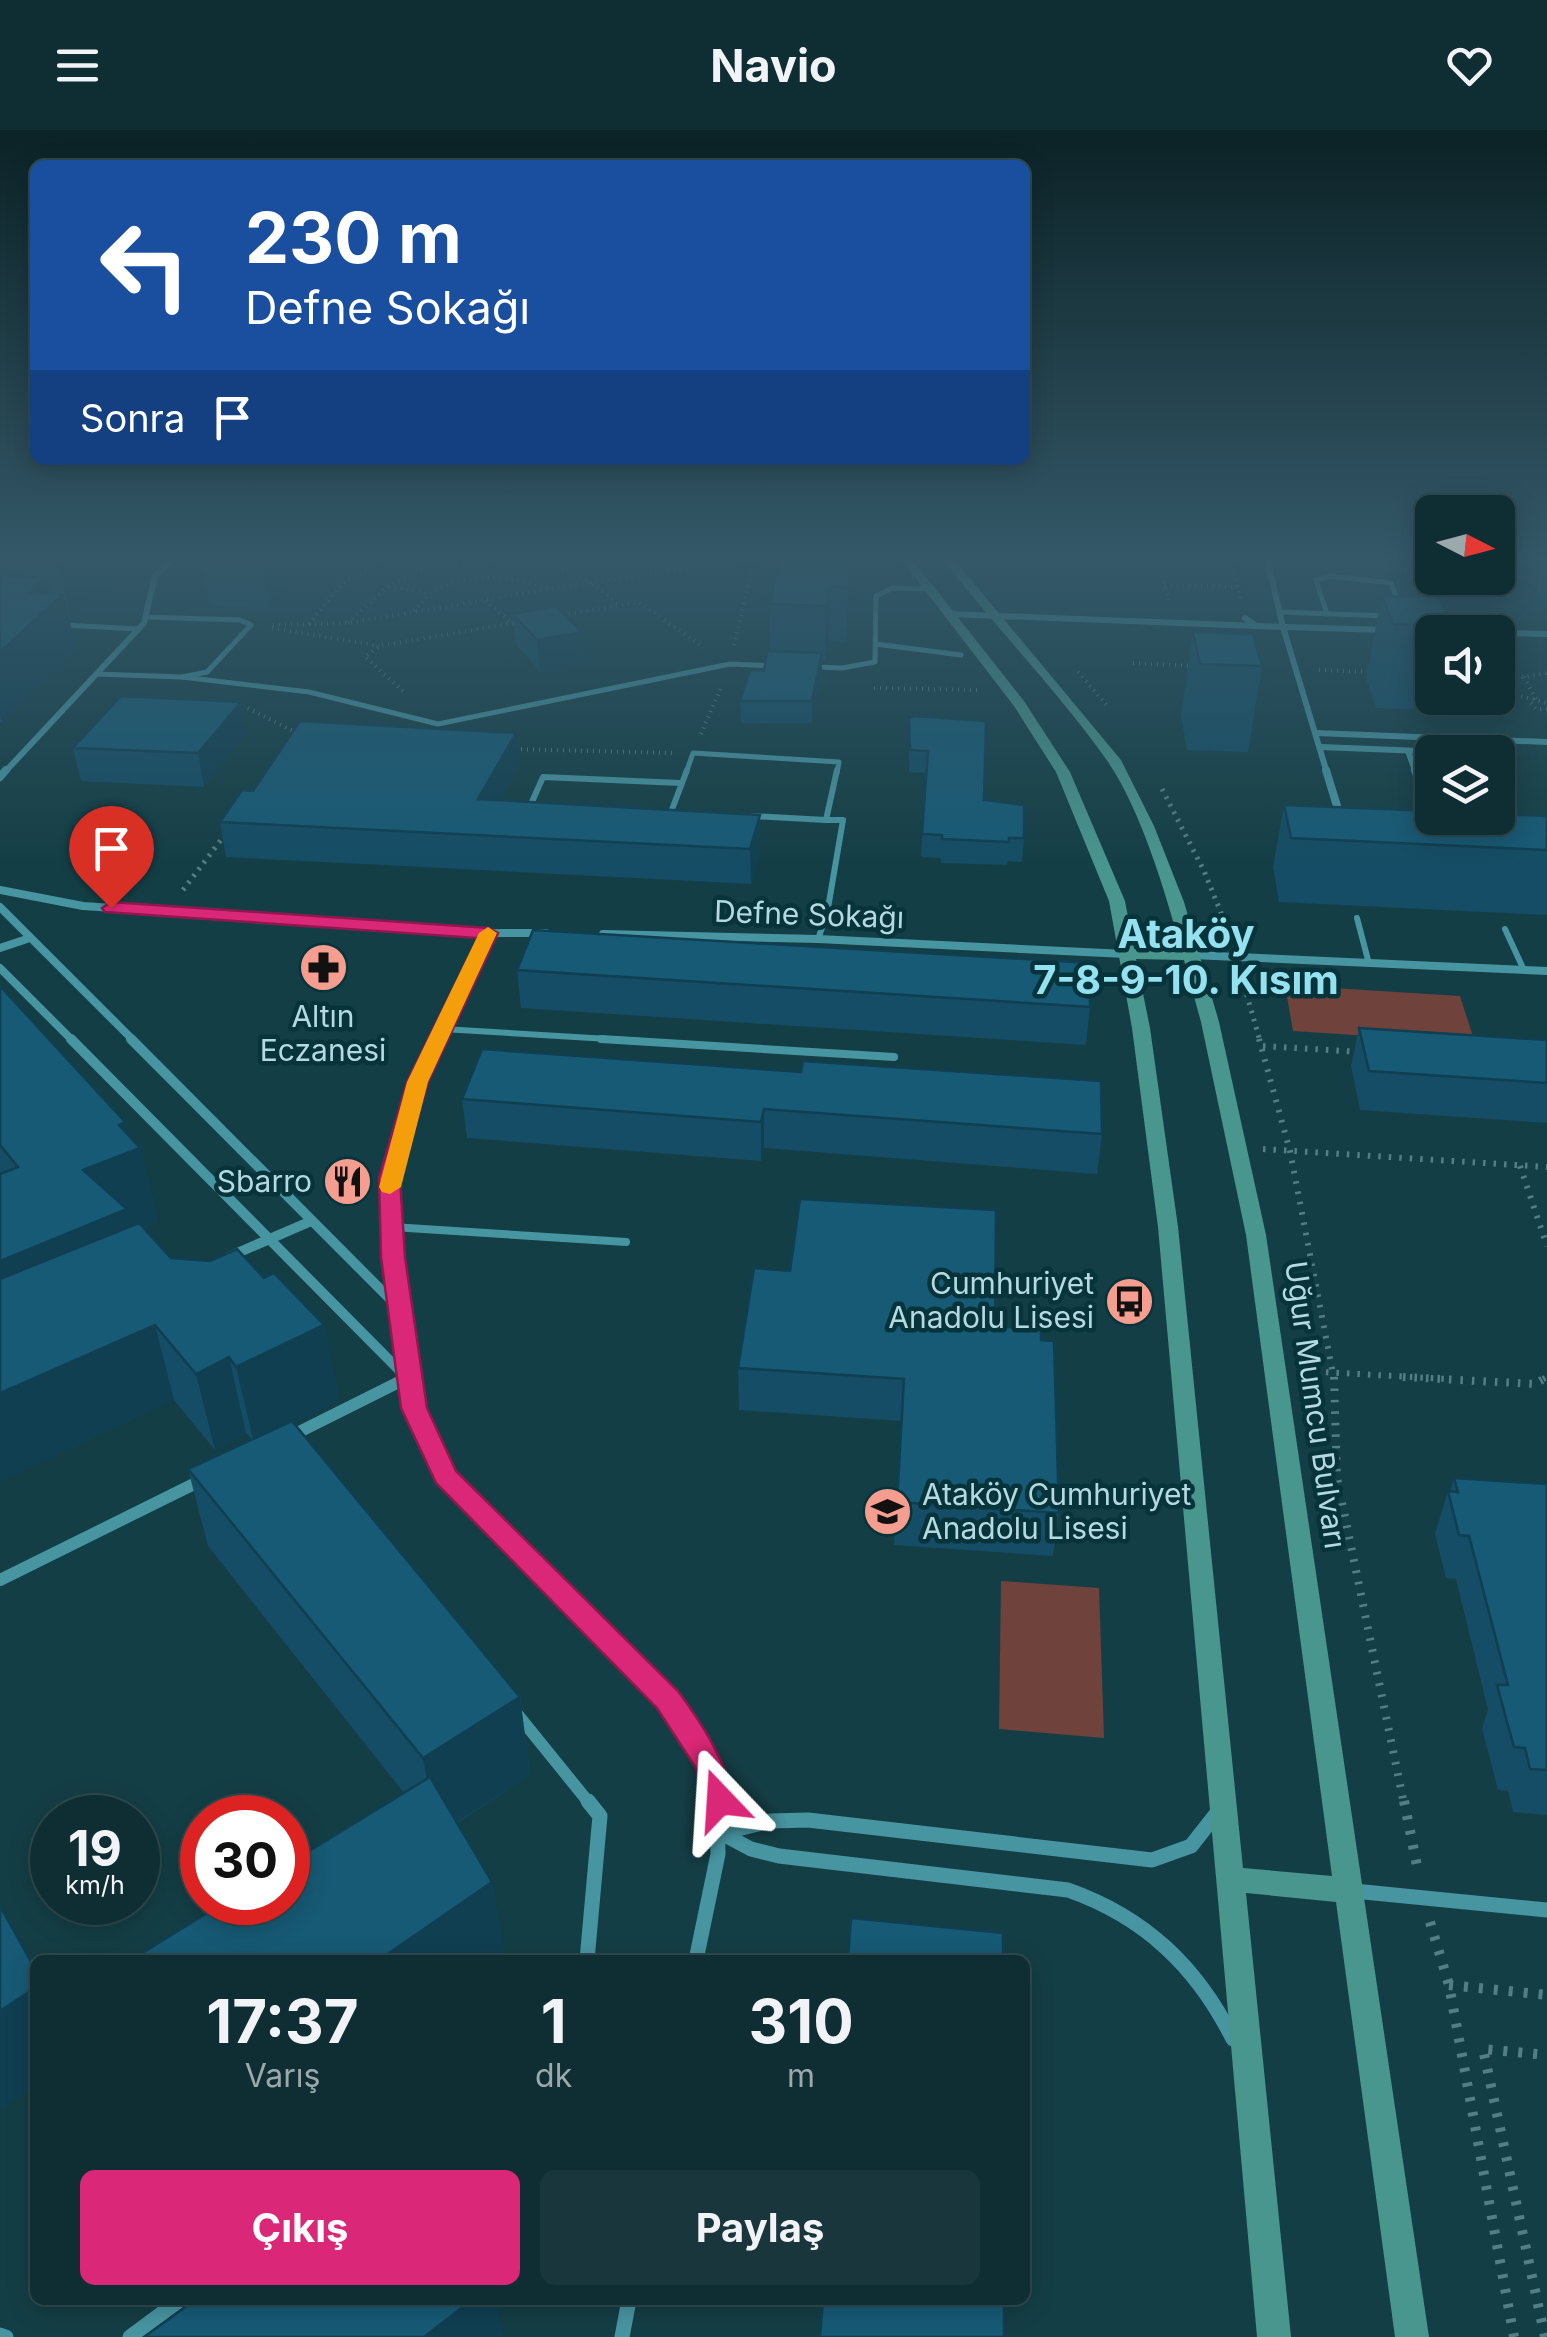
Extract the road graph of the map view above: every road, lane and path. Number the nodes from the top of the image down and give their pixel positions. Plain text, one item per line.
1 (108, 661) edge
2 (217, 661) edge
3 (369, 661) edge
4 (726, 661) edge
5 (731, 661) edge
6 (876, 661) edge
7 (985, 661) edge
8 (1032, 661) edge
9 (1294, 661) edge
10 (730, 664) junction
11 (786, 666) edge
12 (805, 667) edge
13 (1547, 672) edge
14 (96, 674) junction
15 (1515, 675) edge
16 (1524, 676) junction
17 (182, 677) junction
18 (1515, 696) edge
19 (1543, 706) edge
20 (438, 724) junction
21 (1316, 733) junction
22 (1545, 742) edge
23 (1321, 747) junction
24 (1408, 751) junction
25 (1415, 751) edge
26 (1547, 752) edge
27 (1415, 769) edge
28 (0, 777) edge
29 (680, 783) junction
30 (548, 805) edge
31 (653, 811) edge
32 (671, 812) junction
33 (690, 813) edge
34 (748, 816) edge
35 (826, 820) junction
36 (234, 823) edge
37 (1346, 834) edge
38 (0, 890) edge
39 (0, 908) edge
40 (168, 912) junction
41 (1357, 918) dead end
42 (1505, 929) dead end
43 (489, 933) junction
44 (568, 934) edge
45 (587, 934) edge
46 (27, 939) junction
47 (818, 939) junction
48 (0, 948) edge
49 (1126, 954) junction
50 (1192, 955) junction
51 (1368, 960) junction
52 (0, 968) edge
53 (1523, 968) junction
54 (1547, 971) edge
55 (443, 1029) junction
56 (1263, 1046) dead end
57 (1376, 1054) edge
58 (894, 1057) dead end
59 (1237, 1147) junction
60 (1520, 1166) junction
61 (1547, 1167) edge
62 (309, 1222) junction
63 (392, 1227) junction
64 (269, 1239) junction
65 (626, 1242) dead end
66 (1547, 1246) edge
67 (215, 1262) edge
68 (400, 1308) junction
69 (1274, 1370) junction
70 (1547, 1377) edge
71 (410, 1378) junction
72 (1535, 1384) junction
73 (1547, 1389) edge
74 (270, 1446) edge
75 (220, 1471) edge
76 (0, 1580) edge
77 (512, 1708) edge
78 (1224, 1802) junction
79 (721, 1833) junction
80 (1231, 1879) junction
81 (1348, 1890) junction
82 (1547, 1910) edge
83 (587, 1955) edge
84 (697, 1955) edge
85 (1547, 1994) edge
86 (1547, 2055) edge
87 (1247, 2068) junction
88 (173, 2305) edge
89 (628, 2305) edge
90 (130, 2337) edge
91 (622, 2337) edge
92 (1274, 2337) edge
93 (1412, 2337) edge
94 (1514, 2337) edge
95 (1545, 2337) edge

1 - 14 street
2 - 17 lane
3 - 20 path
4 - 10 path
5 - 10 path
6 - 12 lane
7 - 49 main road
8 - 50 main road, Uğur Mumcu Bulvarı
9 - 21 street
10 - 11 lane
10 - 20 lane
13 - 16 path
14 - 17 lane
14 - 28 street
15 - 16 path
16 - 19 path
17 - 20 lane
18 - 19 path
21 - 22 street
21 - 23 street
22 - 26 street
23 - 24 street
23 - 37 street
24 - 25 street
24 - 27 street
29 - 30 lane
29 - 32 lane
29 - 35 lane
31 - 32 lane
32 - 33 lane
34 - 35 lane
35 - 47 lane
36 - 40 path
38 - 40 street
39 - 46 street
40 - 43 street
41 - 51 lane
42 - 53 lane
43 - 44 street
43 - 55 street
45 - 47 street, Defne Sokağı
46 - 48 street
46 - 62 street
47 - 49 street, Defne Sokağı
49 - 50 main road
49 - 78 main road
50 - 51 street
50 - 59 main road, Uğur Mumcu Bulvarı
51 - 53 street
52 - 64 street
53 - 54 street
55 - 58 lane
55 - 63 street
56 - 57 path
59 - 60 path
59 - 69 main road, Uğur Mumcu Bulvarı
60 - 61 path
60 - 66 path
62 - 64 street
62 - 68 street
63 - 65 lane
63 - 68 street
64 - 67 street
64 - 71 street
68 - 71 street
69 - 72 path
69 - 81 main road, Uğur Mumcu Bulvarı
70 - 72 path
71 - 74 street
71 - 79 street
72 - 73 path
75 - 76 street
77 - 83 street
78 - 79 street
78 - 80 main road
79 - 84 street
79 - 87 street
80 - 81 main road
80 - 87 main road
81 - 82 street
81 - 93 main road, Uğur Mumcu Bulvarı
85 - 94 path
86 - 95 path
87 - 92 main road
88 - 90 street
89 - 91 street

